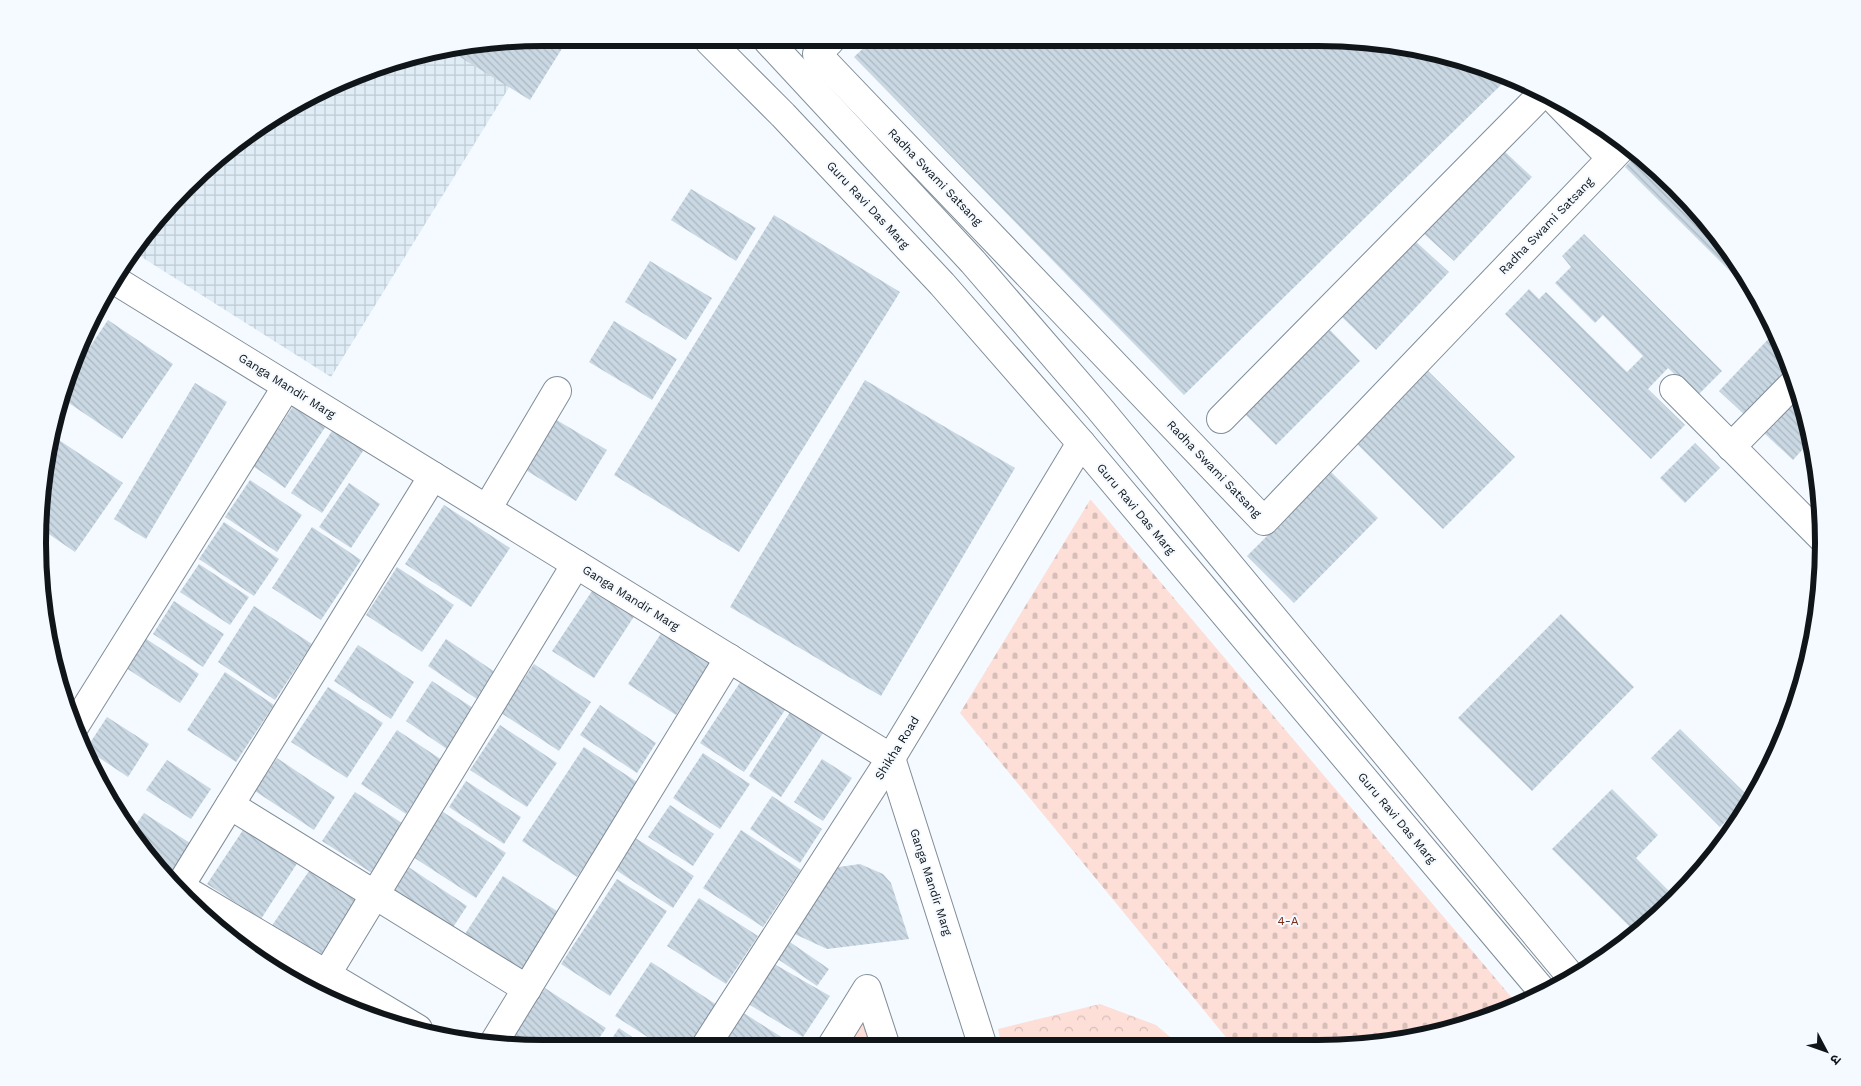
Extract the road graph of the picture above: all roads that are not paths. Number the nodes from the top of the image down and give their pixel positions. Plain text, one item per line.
1 (714, 46) edge
2 (773, 46) edge
3 (830, 53) edge
4 (811, 86) junction
5 (1539, 97) edge
6 (783, 115) junction
7 (1585, 125) edge
8 (1618, 151) edge
9 (120, 283) edge
10 (287, 386) junction
11 (1789, 388) edge
12 (1674, 389) dead end
13 (557, 391) dead end
14 (1222, 419) dead end
15 (1080, 443) junction
16 (1731, 447) junction
17 (433, 476) junction
18 (487, 509) junction
19 (1815, 531) edge
20 (576, 564) junction
21 (729, 658) junction
22 (79, 719) edge
23 (891, 758) junction
24 (230, 805) junction
25 (182, 883) edge
26 (375, 895) junction
27 (201, 902) edge
28 (1567, 972) edge
29 (322, 982) edge
30 (1540, 988) edge
31 (527, 989) junction
32 (390, 1015) edge
33 (497, 1038) edge
34 (710, 1040) edge
35 (835, 1040) edge
36 (884, 1040) edge
37 (981, 1040) edge

1 - 6 street, Guru Ravi Das Marg
2 - 4 street
3 - 4 street
3 - 8 street, Radha Swami Satsang
4 - 6 street
4 - 28 street
5 - 14 street
6 - 15 street, Guru Ravi Das Marg
7 - 8 street
9 - 10 street, Ganga Mandir Marg
10 - 17 street, Ganga Mandir Marg
10 - 22 street
11 - 16 street
12 - 16 street
13 - 18 street
15 - 23 street, Shikha Road
15 - 30 street, Guru Ravi Das Marg
16 - 19 street
17 - 18 street, Ganga Mandir Marg
17 - 24 street
18 - 20 street, Ganga Mandir Marg
20 - 21 street, Ganga Mandir Marg
20 - 26 street
21 - 23 street, Ganga Mandir Marg
21 - 31 street
23 - 34 street, Shikha Road
23 - 37 street, Ganga Mandir Marg
24 - 25 street
24 - 26 street
26 - 29 street
26 - 31 street
27 - 29 street
29 - 32 street
31 - 33 street
35 - 36 street

